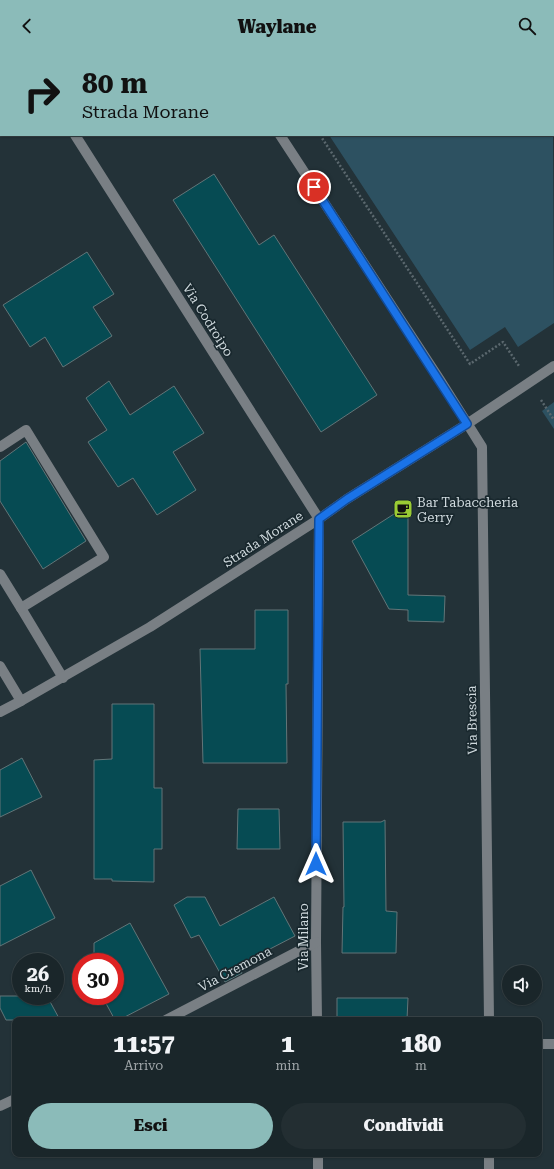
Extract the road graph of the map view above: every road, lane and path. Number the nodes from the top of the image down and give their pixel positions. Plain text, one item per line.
1 (76, 136) edge
2 (281, 136) edge
3 (321, 136) edge
4 (554, 366) edge
5 (529, 382) junction
6 (467, 424) junction
7 (0, 447) edge
8 (319, 519) junction
9 (0, 574) edge
10 (21, 608) junction
11 (0, 666) edge
12 (63, 678) junction
13 (21, 701) junction
14 (0, 712) edge
15 (316, 942) junction
16 (172, 1017) edge
17 (317, 1017) edge
18 (489, 1017) edge
19 (542, 1044) edge
20 (554, 1044) edge
21 (12, 1100) edge
22 (0, 1106) edge
23 (318, 1157) edge
24 (489, 1157) edge
25 (318, 1169) edge
26 (489, 1169) edge

1 - 8 street, Via Codroipo
2 - 6 street, Via Brescia
3 - 5 path
4 - 5 street, Strada Morane
5 - 6 street, Strada Morane
6 - 8 street, Strada Morane
6 - 18 street, Via Brescia
7 - 10 street
8 - 12 street, Strada Morane
8 - 15 street, Via Milano
9 - 10 street
10 - 12 street
11 - 13 street
12 - 13 street, Strada Morane
13 - 14 street, Strada Morane
15 - 16 street, Via Cremona
15 - 17 street, Via Milano
19 - 20 street
21 - 22 street
23 - 25 street
24 - 26 street

